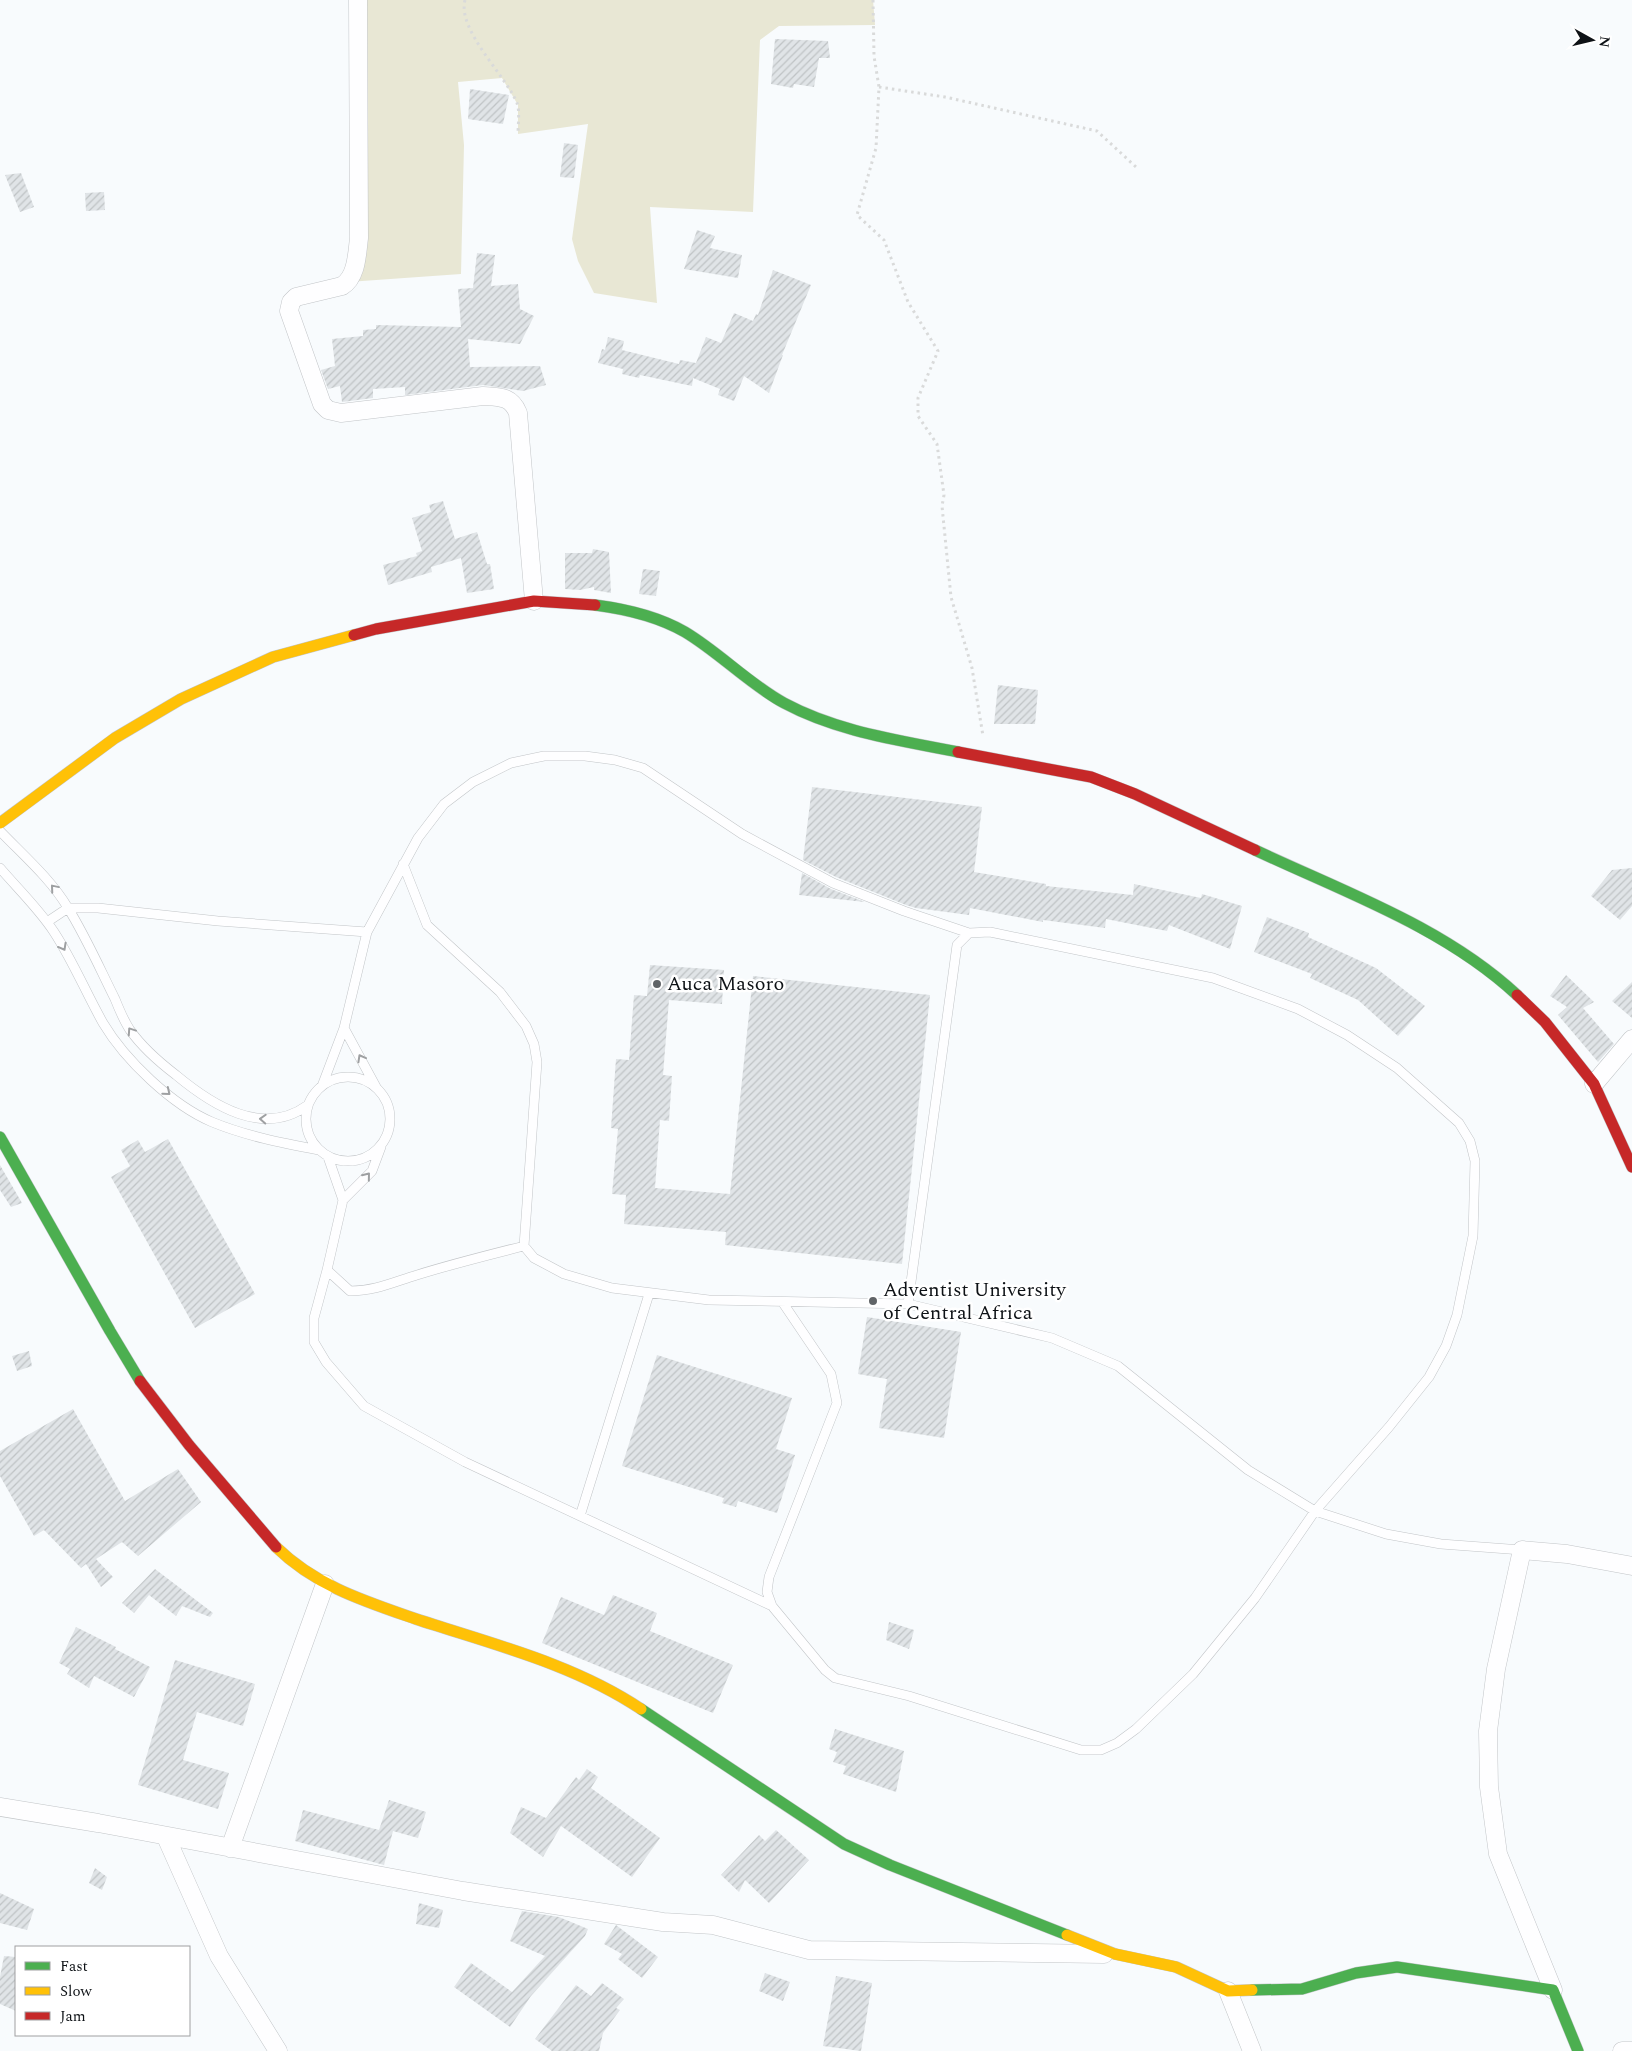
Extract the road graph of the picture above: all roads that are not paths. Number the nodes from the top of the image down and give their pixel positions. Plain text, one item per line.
1 (358, 0) edge
2 (534, 601) junction
3 (0, 823) edge
4 (0, 831) edge
5 (403, 864) junction
6 (0, 868) edge
7 (68, 908) junction
8 (47, 922) junction
9 (366, 932) junction
10 (969, 934) junction
11 (344, 1028) junction
12 (1632, 1039) edge
13 (1594, 1084) junction
14 (322, 1086) junction
15 (378, 1089) junction
16 (308, 1105) junction
17 (0, 1137) edge
18 (382, 1144) junction
19 (318, 1150) junction
20 (328, 1157) junction
21 (1632, 1168) edge
22 (343, 1200) junction
23 (524, 1246) junction
24 (327, 1270) junction
25 (649, 1294) junction
26 (783, 1302) junction
27 (908, 1304) junction
28 (1315, 1511) junction
29 (580, 1516) junction
30 (1522, 1550) junction
31 (1632, 1566) edge
32 (325, 1584) junction
33 (772, 1606) junction
34 (0, 1807) edge
35 (166, 1837) junction
36 (230, 1848) junction
37 (1115, 1954) junction
38 (1553, 1990) junction
39 (1228, 1991) junction
40 (278, 2051) edge
41 (1252, 2051) edge
42 (1578, 2051) edge
43 (1622, 2051) edge
44 (1632, 2051) edge

1 - 2 street
2 - 3 street
2 - 13 street
7 -> 4 lane
5 - 9 lane
5 - 10 lane
5 - 23 lane
6 - 8 lane
7 - 8 lane
7 - 9 lane
16 -> 7 lane
8 -> 19 lane
9 - 11 lane
10 - 27 lane
10 - 28 lane
11 - 14 lane
15 -> 11 lane
12 - 13 street
13 - 21 street
14 - 15 lane
14 - 16 lane
15 - 18 lane
16 - 19 lane
17 - 32 street
18 - 20 lane
22 -> 18 lane
19 - 20 lane
20 - 22 lane
22 - 24 lane
23 - 24 lane
23 - 25 lane
24 - 29 lane
25 - 26 lane
25 - 29 lane
26 - 27 lane
26 - 33 lane
27 - 28 lane
28 - 30 lane
28 - 33 lane
29 - 33 lane
30 - 31 street
30 - 38 street
32 - 36 street
32 - 37 street
34 - 35 street
35 - 36 street
35 - 40 street
36 - 37 street
37 - 39 street
38 - 39 street
38 - 42 street
39 - 41 street
43 - 44 street

